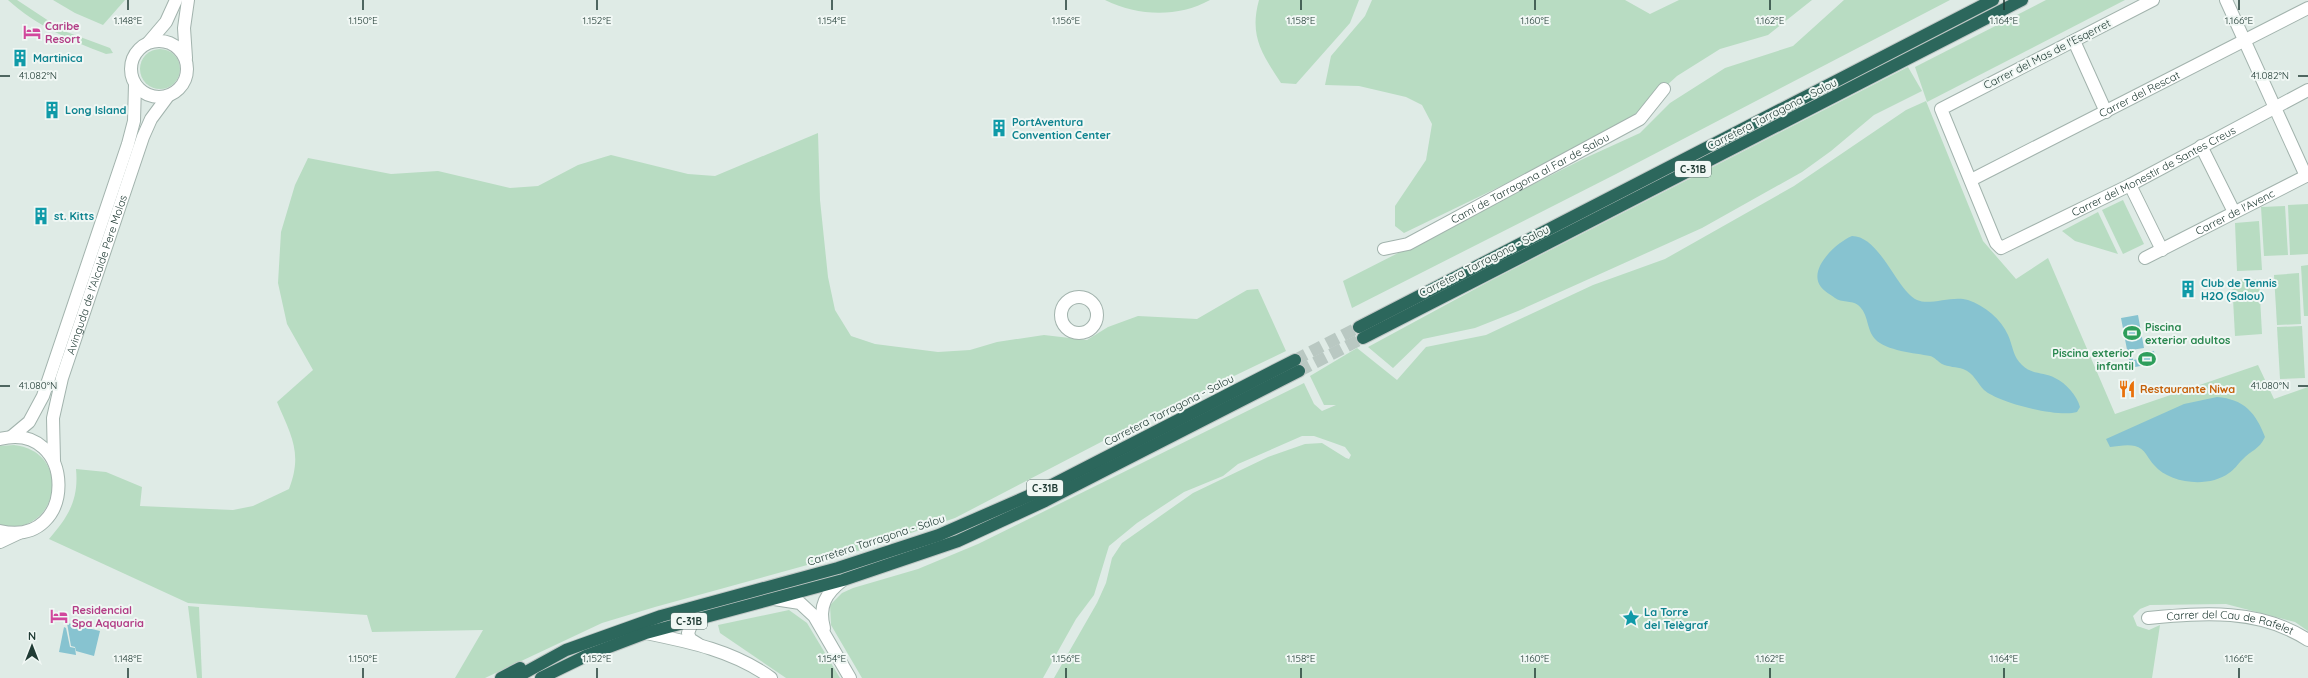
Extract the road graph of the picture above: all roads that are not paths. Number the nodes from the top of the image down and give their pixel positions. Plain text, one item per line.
1 (176, 0) edge
2 (188, 0) edge
3 (1993, 0) edge
4 (2022, 0) edge
5 (2154, 0) edge
6 (2226, 0) edge
7 (2308, 8) edge
8 (2244, 40) junction
9 (2074, 41) junction
10 (149, 42) junction
11 (186, 59) junction
12 (135, 84) junction
13 (1664, 89) dead end
14 (2308, 90) edge
15 (168, 96) junction
16 (2275, 107) junction
17 (2106, 112) junction
18 (2201, 146) junction
19 (2307, 175) edge
20 (1971, 180) junction
21 (2130, 185) junction
22 (2234, 212) junction
23 (1384, 249) dead end
24 (2162, 250) junction
25 (2145, 258) dead end
26 (6, 438) edge
27 (54, 461) junction
28 (0, 531) edge
29 (25, 531) junction
30 (0, 542) edge
31 (843, 580) junction
32 (773, 599) junction
33 (2148, 618) dead end
34 (693, 620) junction
35 (646, 633) junction
36 (2308, 640) edge
37 (698, 644) junction
38 (832, 647) junction
39 (566, 650) junction
40 (502, 678) edge
41 (515, 678) edge
42 (541, 678) edge
43 (771, 678) edge
44 (850, 678) edge

1 - 10 street
2 - 11 street
3 - 4 highway, Carretera Tarragona - Salou / C-31B
5 - 9 street, Carrer del Mas de l'Esqerret
6 - 8 street
7 - 8 street, Carrer del Rescat
8 - 16 street
8 - 17 street, Carrer del Rescat
9 - 17 street
9 - 20 street, Carrer del Mas de l'Esqerret
10 - 11 street
10 - 12 street
11 - 15 street
12 - 15 street
12 - 26 street, Avinguda de l'Alcalde Pere Molas
13 - 23 street, Camí de Tarragona al Far de Salou
14 - 16 street, Carrer del Monestir de Santes Creus
15 - 27 street, Avinguda de l'Alcalde Pere Molas
16 - 18 street, Carrer del Monestir de Santes Creus
16 - 19 street
17 - 20 street, Carrer del Rescat
18 - 21 street, Carrer del Monestir de Santes Creus
18 - 22 street
19 - 22 street, Carrer de l'Avenc
20 - 21 street, Carrer del Monestir de Santes Creus
21 - 24 street
22 - 24 street, Carrer de l'Avenc
24 - 25 street, Carrer de l'Avenc
26 - 27 street
27 - 29 street, Avinguda de l'Alcalde Pere Molas
28 - 29 street
29 - 30 street, Avinguda de l'Alcalde Pere Molas
31 - 32 highway, Carretera Tarragona - Salou / C-31B
31 - 38 street
31 - 39 highway, Carretera Tarragona - Salou / C-31B
32 - 34 highway, Carretera Tarragona - Salou / C-31B
32 - 38 street
33 - 36 street, Carrer del Cau de Rafelet
34 - 35 highway, Carretera Tarragona - Salou / C-31B
34 - 37 street
35 - 37 street
35 - 42 highway, Carretera Tarragona - Salou / C-31B
37 - 43 street
38 - 44 street
39 - 40 highway
39 - 41 highway, Carretera Tarragona - Salou / C-31B

